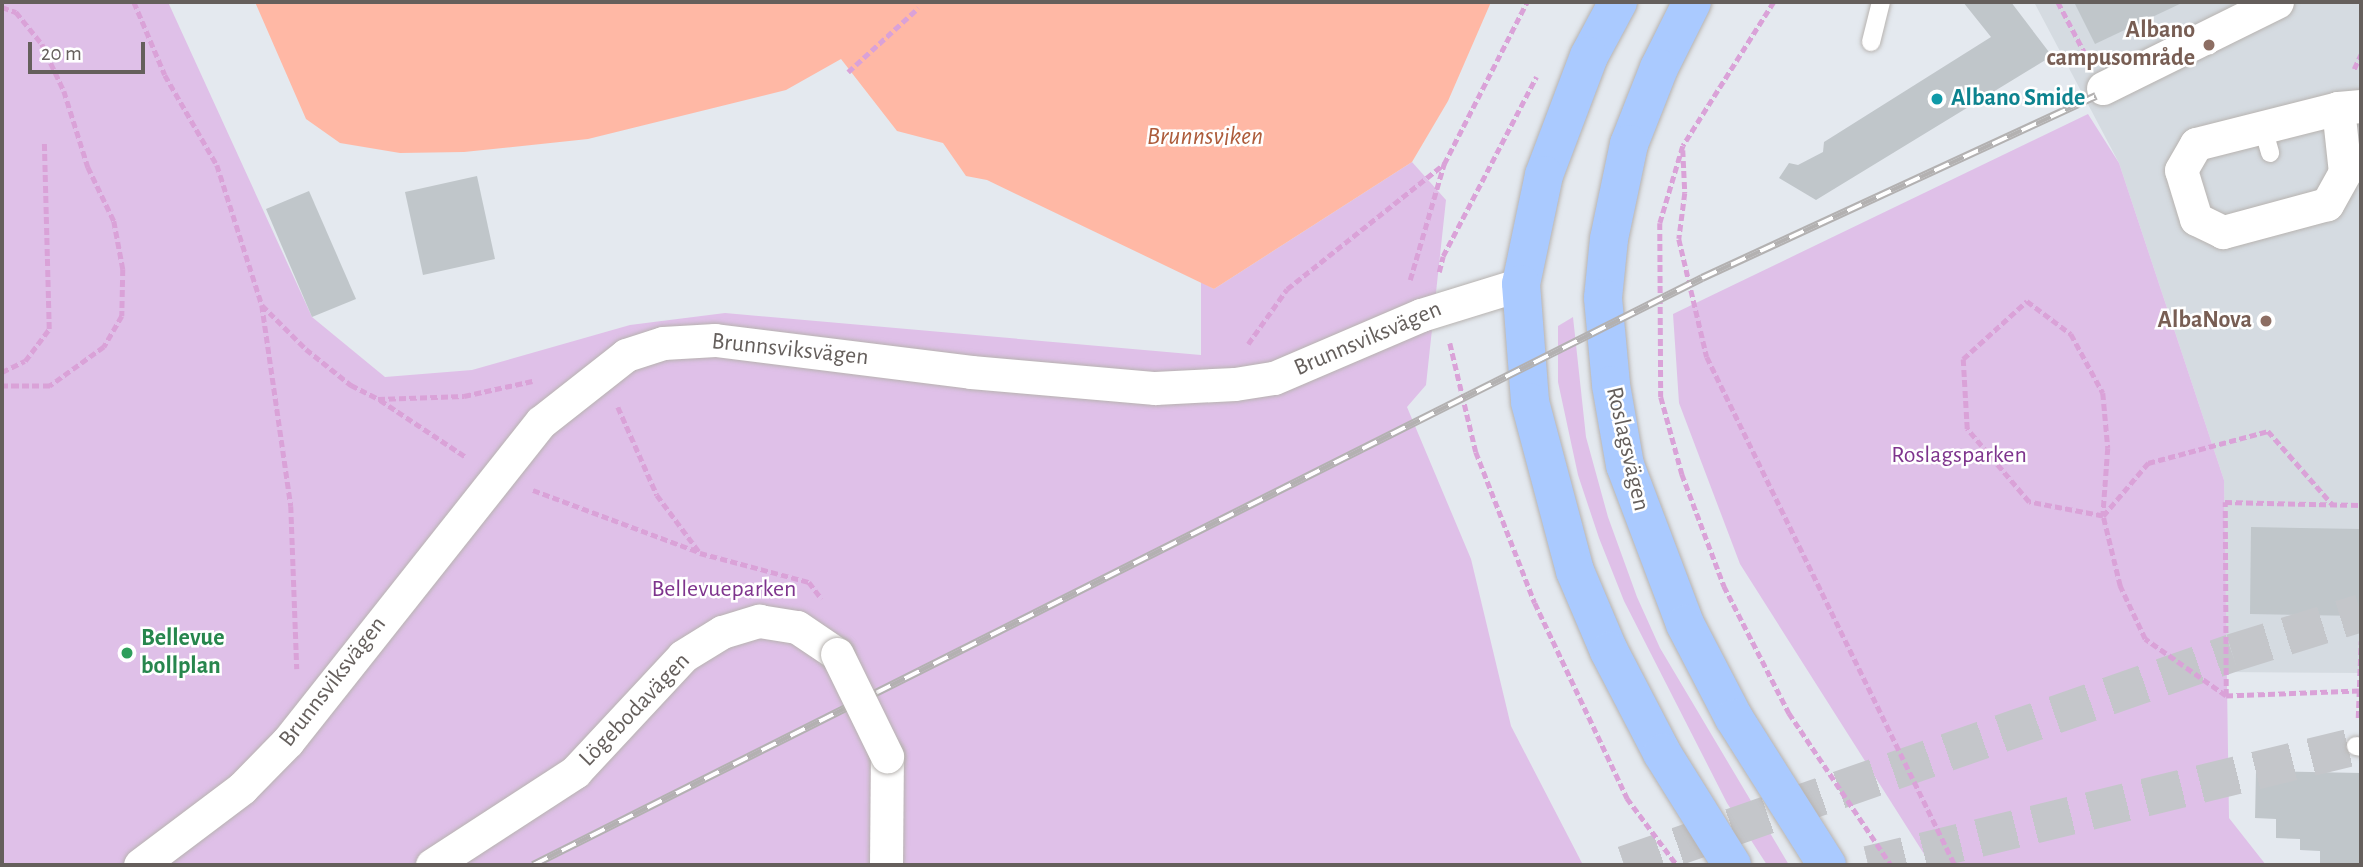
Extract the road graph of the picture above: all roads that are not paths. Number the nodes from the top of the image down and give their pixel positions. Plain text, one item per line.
1 (1618, 2) edge
2 (1692, 2) edge
3 (1881, 2) edge
4 (2277, 2) edge
5 (1871, 42) dead end
6 (2103, 89) road end
7 (2350, 107) edge
8 (1521, 284) junction
9 (140, 865) edge
10 (432, 865) edge
11 (886, 865) edge
12 (1732, 865) edge
13 (1827, 865) edge

1 - 8 main road
2 - 13 main road, Roslagsvägen
3 - 5 lane
4 - 6 street
7 - 7 street
8 - 9 street, Brunnsviksvägen
8 - 12 main road
10 - 11 street, Lögebodavägen, bridge

